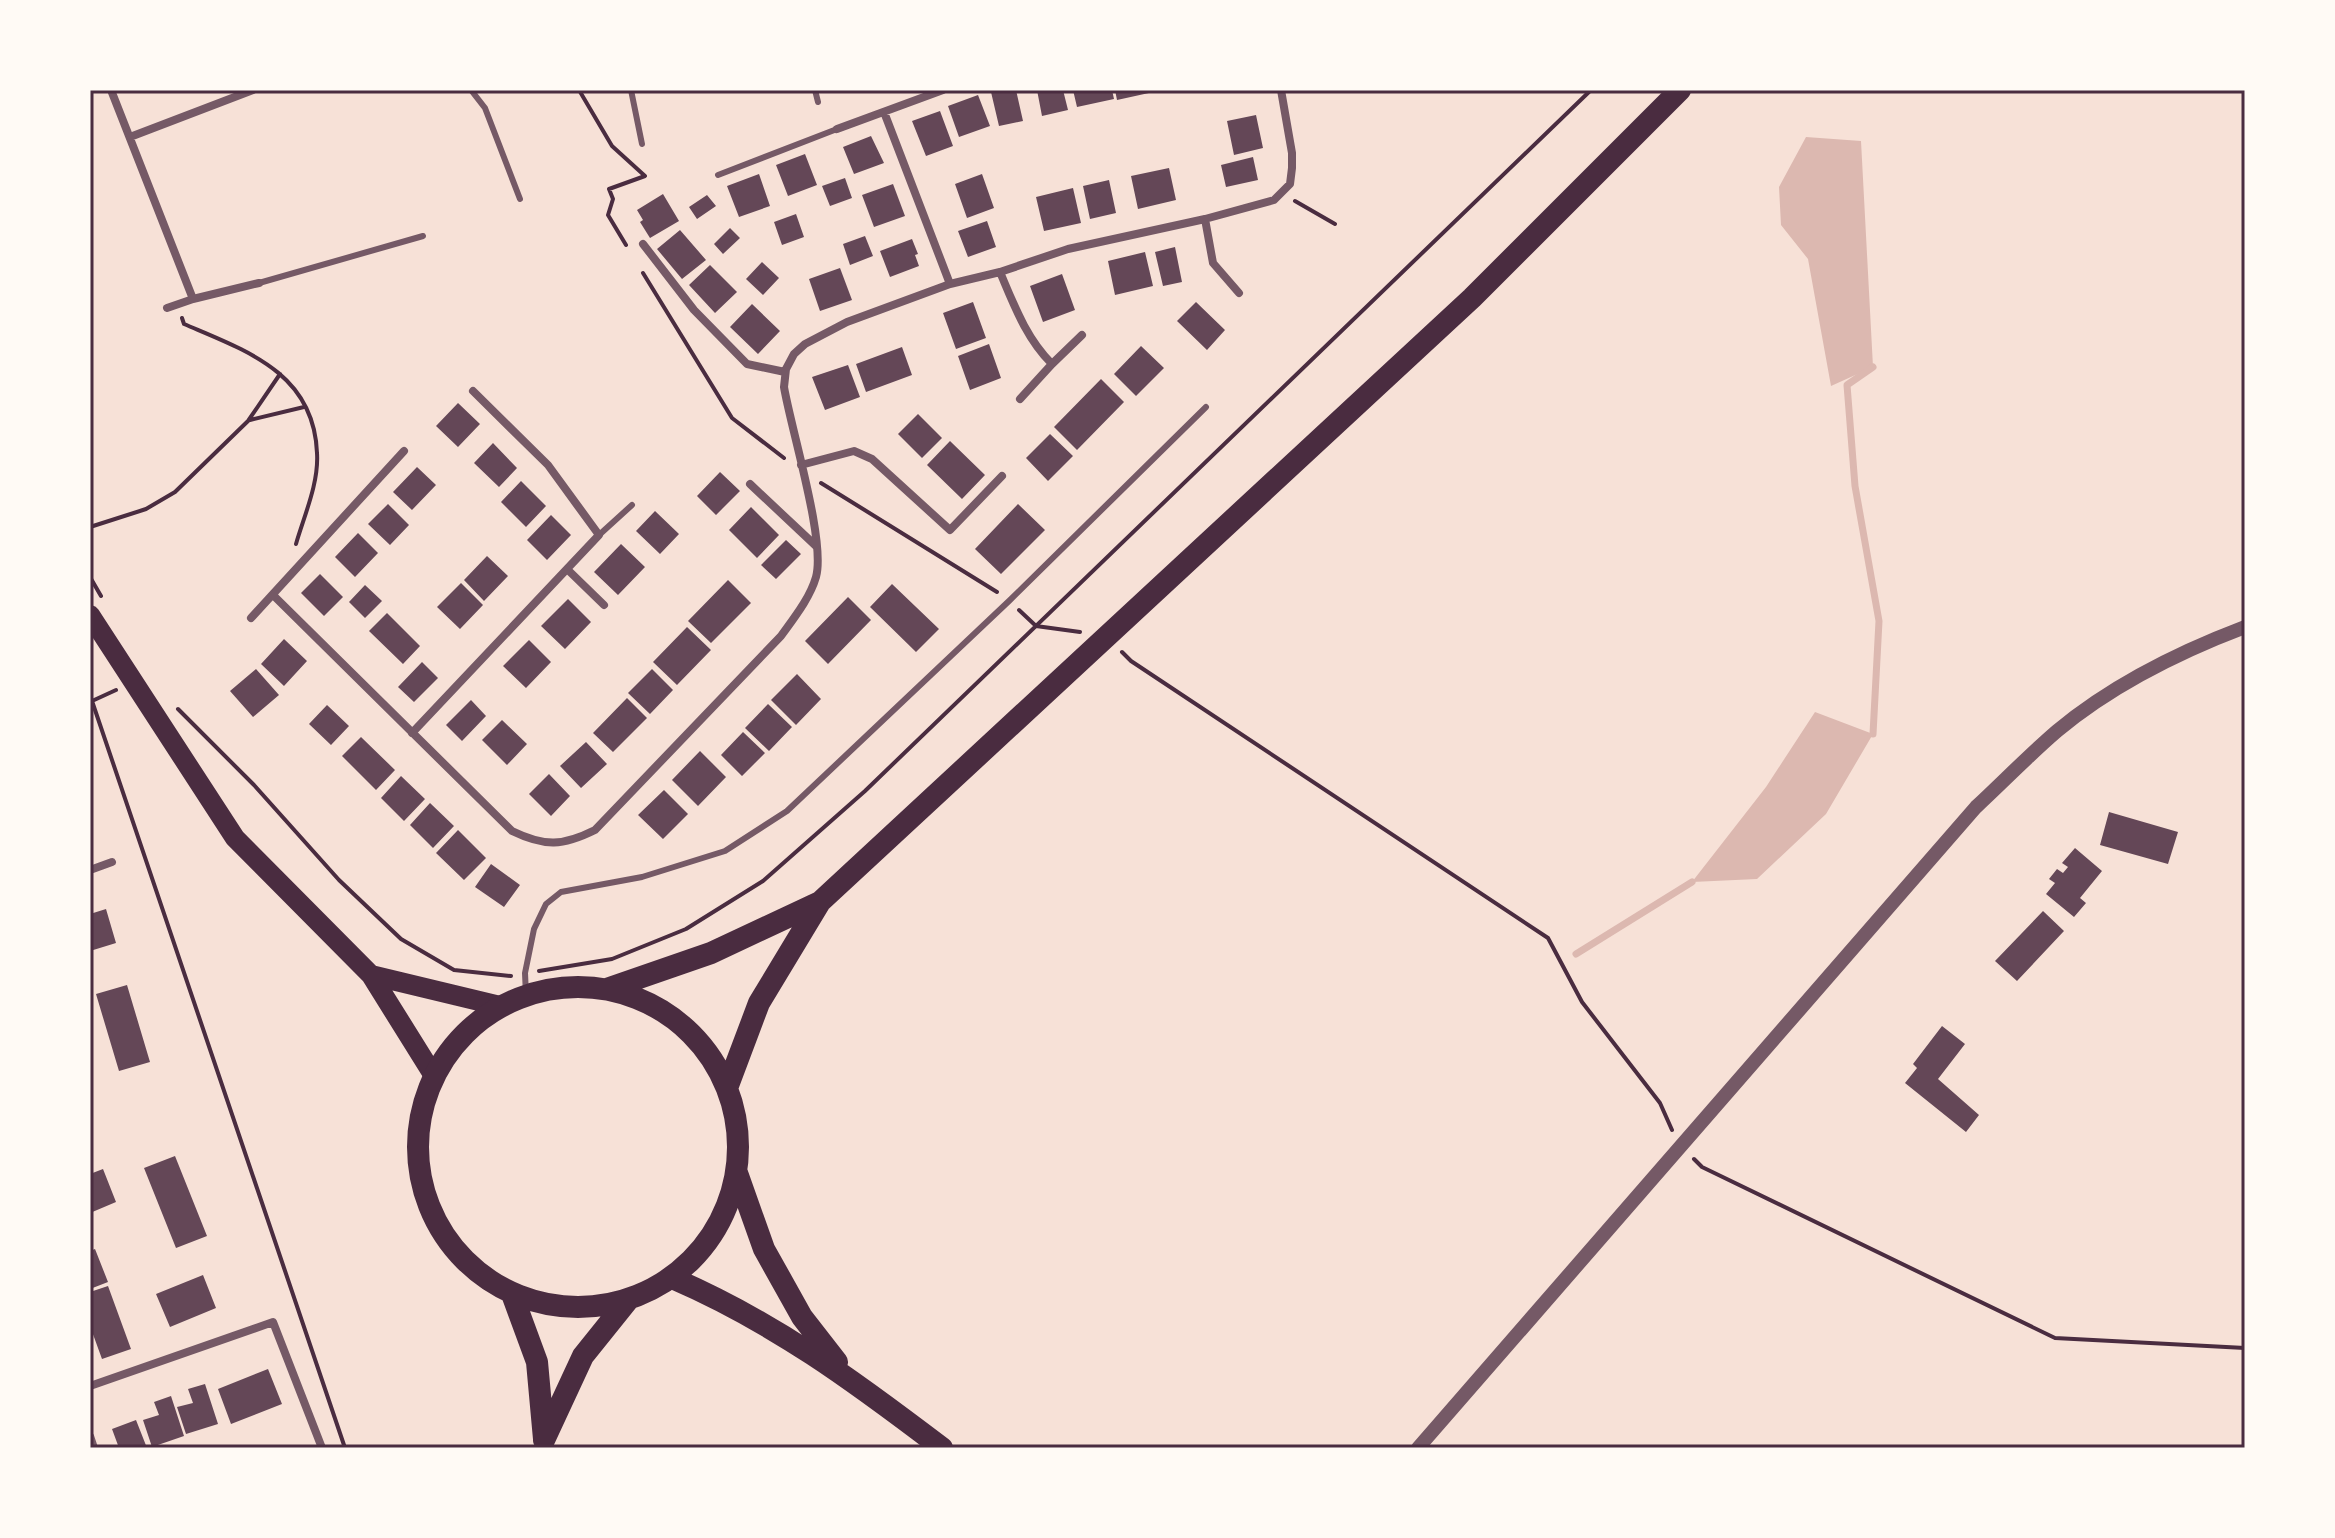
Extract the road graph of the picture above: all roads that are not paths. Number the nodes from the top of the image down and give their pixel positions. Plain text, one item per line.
1 (111, 90) edge
2 (253, 90) edge
3 (471, 90) edge
4 (631, 90) edge
5 (815, 90) edge
6 (943, 90) edge
7 (1281, 90) edge
8 (1680, 90) edge
9 (818, 102) dead end
10 (884, 112) junction
11 (837, 129) joint
12 (130, 137) junction
13 (642, 144) dead end
14 (718, 175) dead end
15 (520, 199) dead end
16 (1205, 219) junction
17 (423, 236) dead end
18 (643, 244) dead end
19 (1000, 272) junction
20 (259, 283) joint
21 (950, 284) junction
22 (1239, 293) dead end
23 (193, 299) junction
24 (167, 308) dead end
25 (1082, 335) dead end
26 (1052, 364) junction
27 (785, 372) junction
28 (473, 391) dead end
29 (1020, 399) dead end
30 (1206, 407) dead end
31 (404, 451) dead end
32 (801, 465) junction
33 (1002, 476) dead end
34 (750, 484) dead end
35 (632, 505) dead end
36 (599, 535) junction
37 (817, 547) junction
38 (568, 570) junction
39 (273, 595) junction
40 (604, 605) dead end
41 (90, 615) edge
42 (251, 618) dead end
43 (2245, 627) edge
44 (412, 733) junction
45 (112, 862) dead end
46 (90, 870) edge
47 (820, 902) junction
48 (371, 975) junction
49 (525, 984) junction
50 (607, 989) junction
51 (500, 1006) junction
52 (434, 1076) junction
53 (727, 1088) junction
54 (737, 1173) junction
55 (672, 1278) junction
56 (512, 1294) junction
57 (628, 1300) junction
58 (847, 1375) junction
59 (90, 1386) edge
60 (90, 1436) edge
61 (543, 1444) edge
62 (94, 1448) edge
63 (322, 1448) edge
64 (942, 1448) edge
65 (1418, 1448) edge

1 - 12 street
2 - 12 street
3 - 15 lane
4 - 13 lane
5 - 9 lane
6 - 10 street
7 - 16 street
8 - 47 highway
10 - 11 street
10 - 21 street
11 - 14 lane
12 - 23 street
16 - 19 street
16 - 22 street
17 - 20 lane
18 - 27 street
19 - 21 street
19 - 26 street
20 - 23 street
21 - 27 street
23 - 24 street
25 - 26 street
26 - 29 street
27 - 32 street
28 - 36 street
30 - 49 lane
31 - 39 street
32 - 33 street
32 - 37 street
34 - 37 street
35 - 36 lane
36 - 38 street
37 - 44 street
38 - 40 street
38 - 44 street
39 - 42 street
39 - 44 street
41 - 48 main road
43 - 65 street
45 - 46 street
47 - 50 highway
47 - 53 highway
48 - 51 main road
48 - 52 main road
49 - 50 highway
49 - 51 highway
50 - 53 highway
51 - 52 highway
52 - 56 highway
53 - 54 highway
54 - 55 highway
54 - 58 highway
55 - 57 highway
55 - 58 highway
56 - 57 highway
56 - 61 highway
57 - 61 highway
58 - 64 highway
59 - 63 street
60 - 62 street

